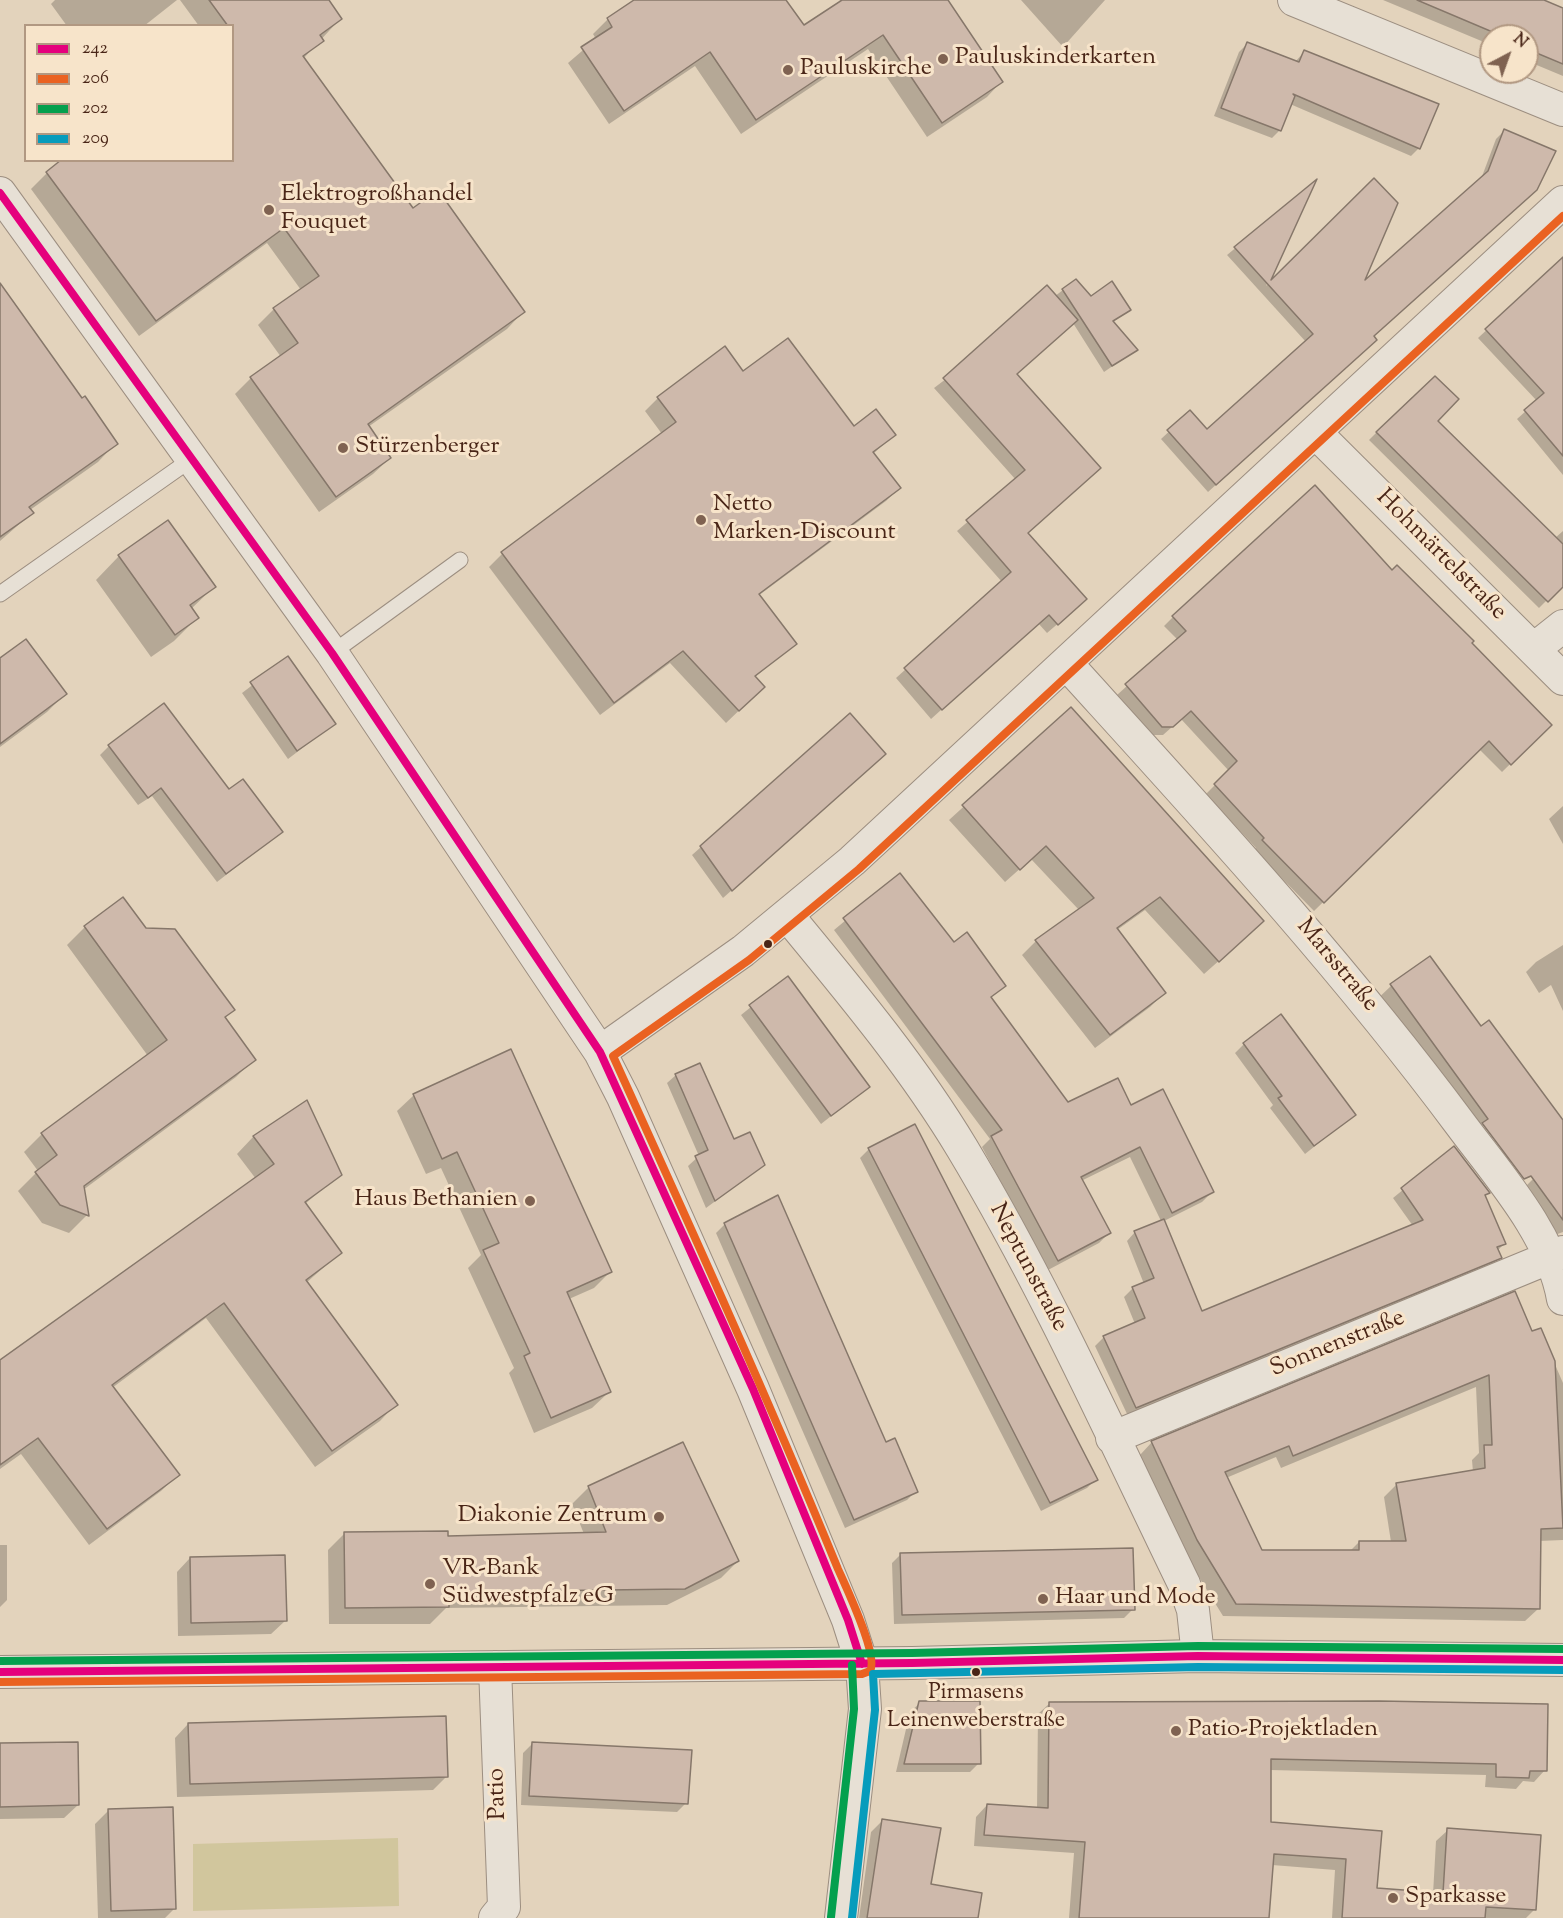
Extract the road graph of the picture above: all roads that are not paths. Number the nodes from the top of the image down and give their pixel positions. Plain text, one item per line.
1 (1294, 0) edge
2 (1563, 110) edge
3 (0, 193) edge
4 (1563, 202) edge
5 (1316, 434) junction
6 (193, 458) junction
7 (460, 560) dead end
8 (0, 594) edge
9 (1563, 626) edge
10 (1534, 649) junction
11 (332, 653) junction
12 (1066, 663) junction
13 (1563, 679) edge
14 (788, 916) junction
15 (600, 1053) junction
16 (1557, 1254) edge
17 (1563, 1299) edge
18 (1113, 1438) junction
19 (1198, 1656) junction
20 (1563, 1660) edge
21 (862, 1664) junction
22 (495, 1667) junction
23 (0, 1672) edge
24 (495, 1918) edge
25 (841, 1918) edge

1 - 2 street
3 - 6 street
4 - 5 street
5 - 10 street, Hohmärtelstraße
5 - 12 street
6 - 8 lane
6 - 11 street
7 - 11 lane
9 - 10 street
10 - 13 street, Hohmärtelstraße
11 - 15 street
12 - 14 street
12 - 16 street, Marsstraße
14 - 15 street
14 - 18 street, Neptunstraße
15 - 21 street
16 - 17 street, Marsstraße
16 - 18 street, Sonnenstraße
18 - 19 street, Neptunstraße
19 - 20 street
19 - 21 street
21 - 22 street
21 - 25 street
22 - 23 street
22 - 24 street, Patio

